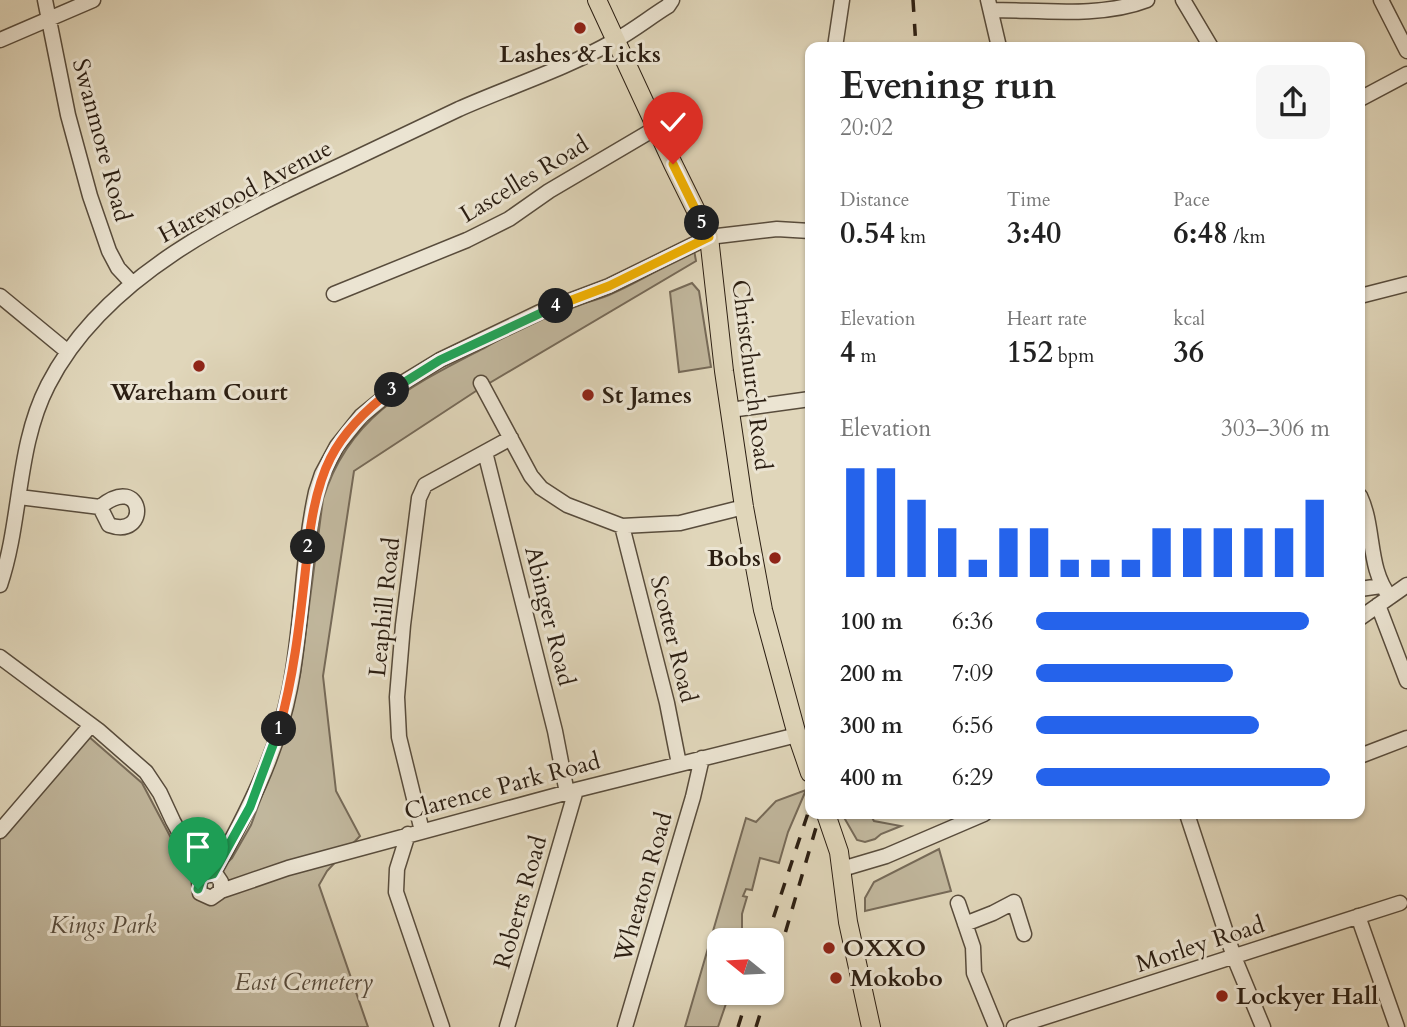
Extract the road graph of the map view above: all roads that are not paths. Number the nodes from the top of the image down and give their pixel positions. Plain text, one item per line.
1 (45, 0) edge
2 (93, 0) edge
3 (597, 0) edge
4 (672, 0) edge
5 (842, 0) edge
6 (1147, 0) edge
7 (1183, 0) edge
8 (1381, 0) edge
9 (990, 5) edge
10 (48, 20) junction
11 (623, 35) junction
12 (0, 40) edge
13 (836, 42) edge
14 (998, 42) edge
15 (1207, 42) edge
16 (1407, 51) edge
17 (1407, 74) edge
18 (1365, 96) edge
19 (656, 128) junction
20 (805, 231) edge
21 (709, 237) junction
22 (132, 283) junction
23 (1407, 284) edge
24 (334, 294) dead end
25 (1365, 295) edge
26 (0, 296) edge
27 (68, 352) junction
28 (481, 383) dead end
29 (805, 400) edge
30 (730, 410) junction
31 (511, 438) junction
32 (485, 452) junction
33 (19, 497) junction
34 (100, 507) dead end
35 (744, 507) junction
36 (1365, 508) edge
37 (622, 526) junction
38 (0, 585) edge
39 (1407, 585) edge
40 (1365, 591) edge
41 (1383, 596) junction
42 (1365, 613) edge
43 (0, 657) edge
44 (1407, 681) edge
45 (91, 724) junction
46 (797, 735) junction
47 (1407, 738) edge
48 (1365, 754) edge
49 (702, 758) junction
50 (805, 758) edge
51 (679, 764) junction
52 (571, 791) junction
53 (972, 819) edge
54 (1188, 819) edge
55 (829, 820) edge
56 (0, 831) edge
57 (415, 833) junction
58 (842, 869) junction
59 (208, 875) junction
60 (221, 891) junction
61 (958, 903) dead end
62 (1400, 903) dead end
63 (1358, 916) junction
64 (965, 923) junction
65 (1024, 934) dead end
66 (1234, 957) junction
67 (442, 1027) edge
68 (507, 1027) edge
69 (625, 1027) edge
70 (871, 1027) edge
71 (996, 1027) edge
72 (1014, 1027) edge
73 (1262, 1027) edge
74 (1397, 1027) edge

1 - 10 street, Swanmore Road
2 - 10 street
3 - 11 main road, Christchurch Road
4 - 11 street, Harewood Avenue
5 - 13 street
6 - 9 street
7 - 15 street
8 - 16 street
9 - 14 street
10 - 12 street
10 - 22 street, Swanmore Road
11 - 19 main road, Christchurch Road
11 - 22 street, Harewood Avenue
17 - 18 street
19 - 21 main road, Christchurch Road
19 - 24 street, Lascelles Road
20 - 21 street
21 - 30 main road, Christchurch Road
21 - 59 street
22 - 27 street, Harewood Avenue
23 - 25 street
26 - 27 street
27 - 33 street, Harewood Avenue
28 - 31 street
29 - 30 street
30 - 35 main road, Christchurch Road
31 - 32 street, Leaphill Road
31 - 37 street
32 - 52 street, Abinger Road
32 - 57 street, Leaphill Road
33 - 34 street
33 - 38 street, Harewood Avenue
35 - 37 street
35 - 46 main road, Christchurch Road
36 - 41 street
37 - 51 street, Scotter Road
39 - 41 street
40 - 41 street
41 - 42 street
41 - 44 street
43 - 45 street
45 - 56 street
45 - 59 street
46 - 49 street, Clarence Park Road
46 - 50 main road, Christchurch Road
47 - 48 street
49 - 51 street, Clarence Park Road
49 - 69 street, Wheaton Road
51 - 52 street, Clarence Park Road
52 - 57 street, Clarence Park Road
52 - 68 street, Roberts Road
53 - 58 street
54 - 66 street
55 - 58 main road
57 - 60 street, Clarence Park Road
57 - 67 street
58 - 70 main road
59 - 60 street
59 - 60 street
61 - 64 street
62 - 63 street, Morley Road
63 - 66 street, Morley Road
63 - 74 street
64 - 65 street
64 - 71 street
66 - 72 street, Morley Road
66 - 73 street

